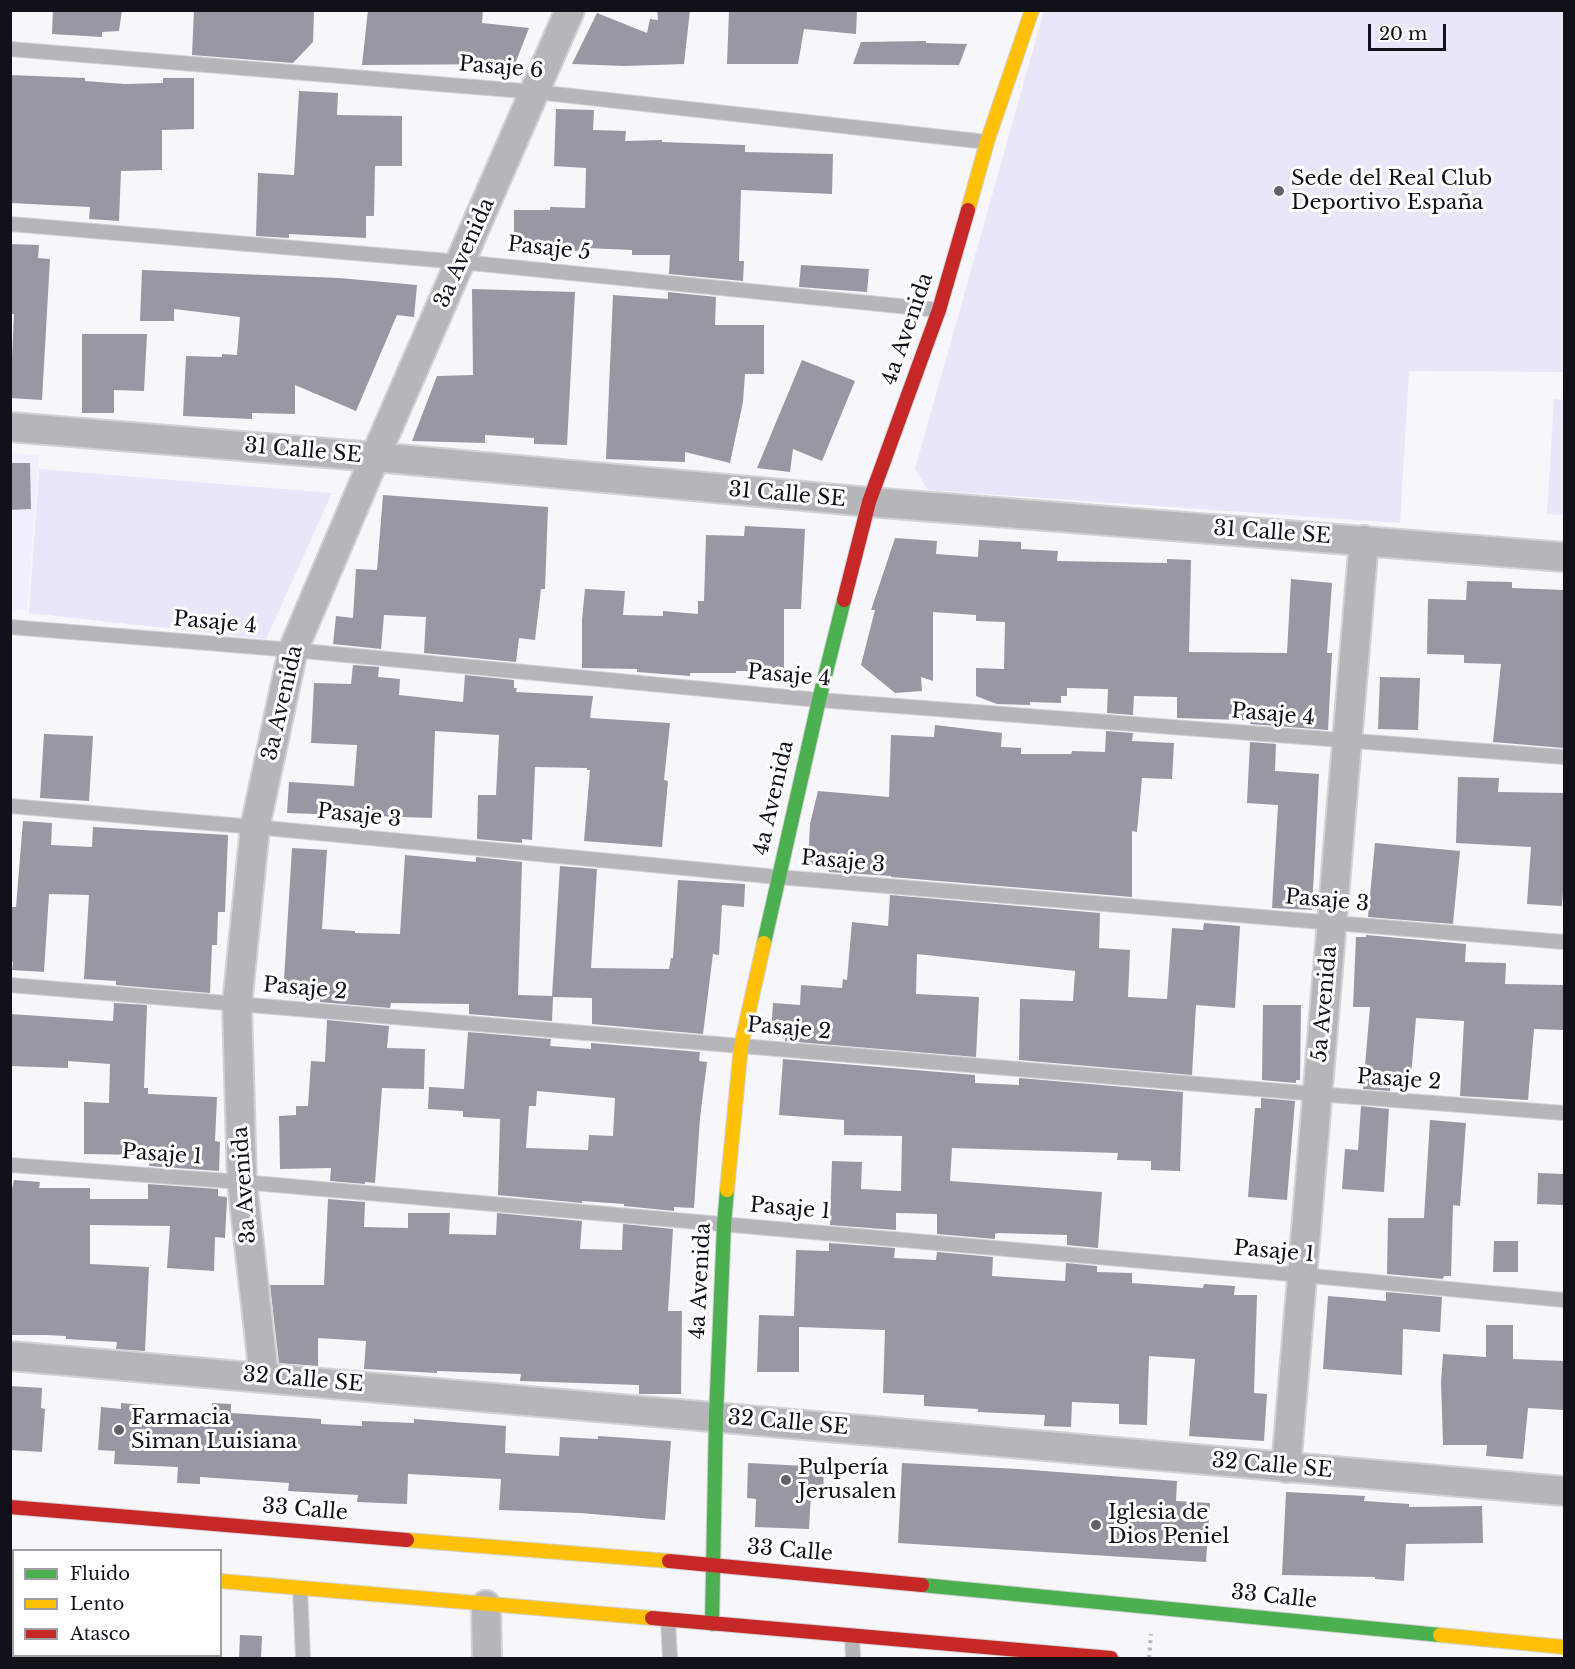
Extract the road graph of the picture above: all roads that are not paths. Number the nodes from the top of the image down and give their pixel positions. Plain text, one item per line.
1 (570, 10) edge
2 (1032, 10) edge
3 (10, 49) edge
4 (536, 92) junction
5 (987, 142) junction
6 (10, 224) edge
7 (461, 262) junction
8 (939, 310) junction
9 (10, 427) edge
10 (375, 457) junction
11 (868, 502) junction
12 (1364, 540) junction
13 (1564, 557) edge
14 (10, 627) edge
15 (293, 650) junction
16 (819, 700) junction
17 (1347, 741) junction
18 (1564, 757) edge
19 (10, 806) edge
20 (255, 827) junction
21 (778, 877) junction
22 (1332, 922) junction
23 (1564, 942) edge
24 (10, 985) edge
25 (237, 1005) junction
26 (741, 1046) junction
27 (1317, 1094) junction
28 (1564, 1113) edge
29 (10, 1165) edge
30 (242, 1182) junction
31 (724, 1225) junction
32 (1302, 1275) junction
33 (1564, 1300) edge
34 (10, 1356) edge
35 (264, 1376) junction
36 (716, 1416) junction
37 (1286, 1468) junction
38 (1564, 1491) edge
39 (10, 1507) edge
40 (713, 1565) junction
41 (222, 1581) edge
42 (300, 1588) junction
43 (486, 1605) junction
44 (668, 1620) junction
45 (712, 1624) junction
46 (852, 1636) junction
47 (1564, 1647) edge
48 (1029, 1655) edge
49 (303, 1659) edge
50 (487, 1659) edge
51 (669, 1659) edge
52 (853, 1659) edge
53 (1111, 1659) edge

1 - 4 street, 3a Avenida
2 - 5 main road, 4a Avenida
3 - 4 lane, Pasaje 6
4 - 5 lane, Pasaje 6
4 - 7 street, 3a Avenida
5 - 8 main road, 4a Avenida
6 - 7 lane, Pasaje 5
7 - 8 lane, Pasaje 5
7 - 10 street, 3a Avenida
8 - 11 main road, 4a Avenida
9 - 10 street, 31 Calle SE
10 - 11 street, 31 Calle SE
10 - 15 street, 3a Avenida
11 - 12 street, 31 Calle SE
11 - 16 main road, 4a Avenida
12 - 13 street, 31 Calle SE
12 - 17 street, 5a Avenida
14 - 15 lane, Pasaje 4
15 - 16 lane, Pasaje 4
15 - 20 street, 3a Avenida
16 - 17 lane, Pasaje 4
16 - 21 main road, 4a Avenida
17 - 18 lane, Pasaje 4
17 - 22 street, 5a Avenida
19 - 20 lane, Pasaje 3
20 - 21 lane, Pasaje 3
20 - 25 street, 3a Avenida
21 - 22 lane, Pasaje 3
21 - 26 main road, 4a Avenida
22 - 23 lane, Pasaje 3
22 - 27 street, 5a Avenida
24 - 25 lane, Pasaje 2
25 - 26 lane, Pasaje 2
25 - 30 street, 3a Avenida
26 - 27 lane, Pasaje 2
26 - 31 main road, 4a Avenida
27 - 28 lane, Pasaje 2
27 - 32 street, 5a Avenida
29 - 30 lane, Pasaje 1
30 - 31 lane, Pasaje 1
30 - 35 street, 3a Avenida
31 - 32 lane, Pasaje 1
31 - 36 main road, 4a Avenida
32 - 33 lane, Pasaje 1
32 - 37 street, 5a Avenida
34 - 35 street, 32 Calle SE
35 - 36 street, 32 Calle SE
36 - 37 street, 32 Calle SE
36 - 40 main road, 4a Avenida
37 - 38 street, 32 Calle SE
39 - 40 main road, 33 Calle
40 - 45 main road, 4a Avenida
40 - 47 main road, 33 Calle
41 - 42 main road
42 - 43 main road
42 - 49 lane
43 - 44 main road
43 - 50 street
44 - 45 main road
44 - 51 lane
45 - 46 main road
46 - 48 main road
46 - 52 lane
48 - 53 main road

